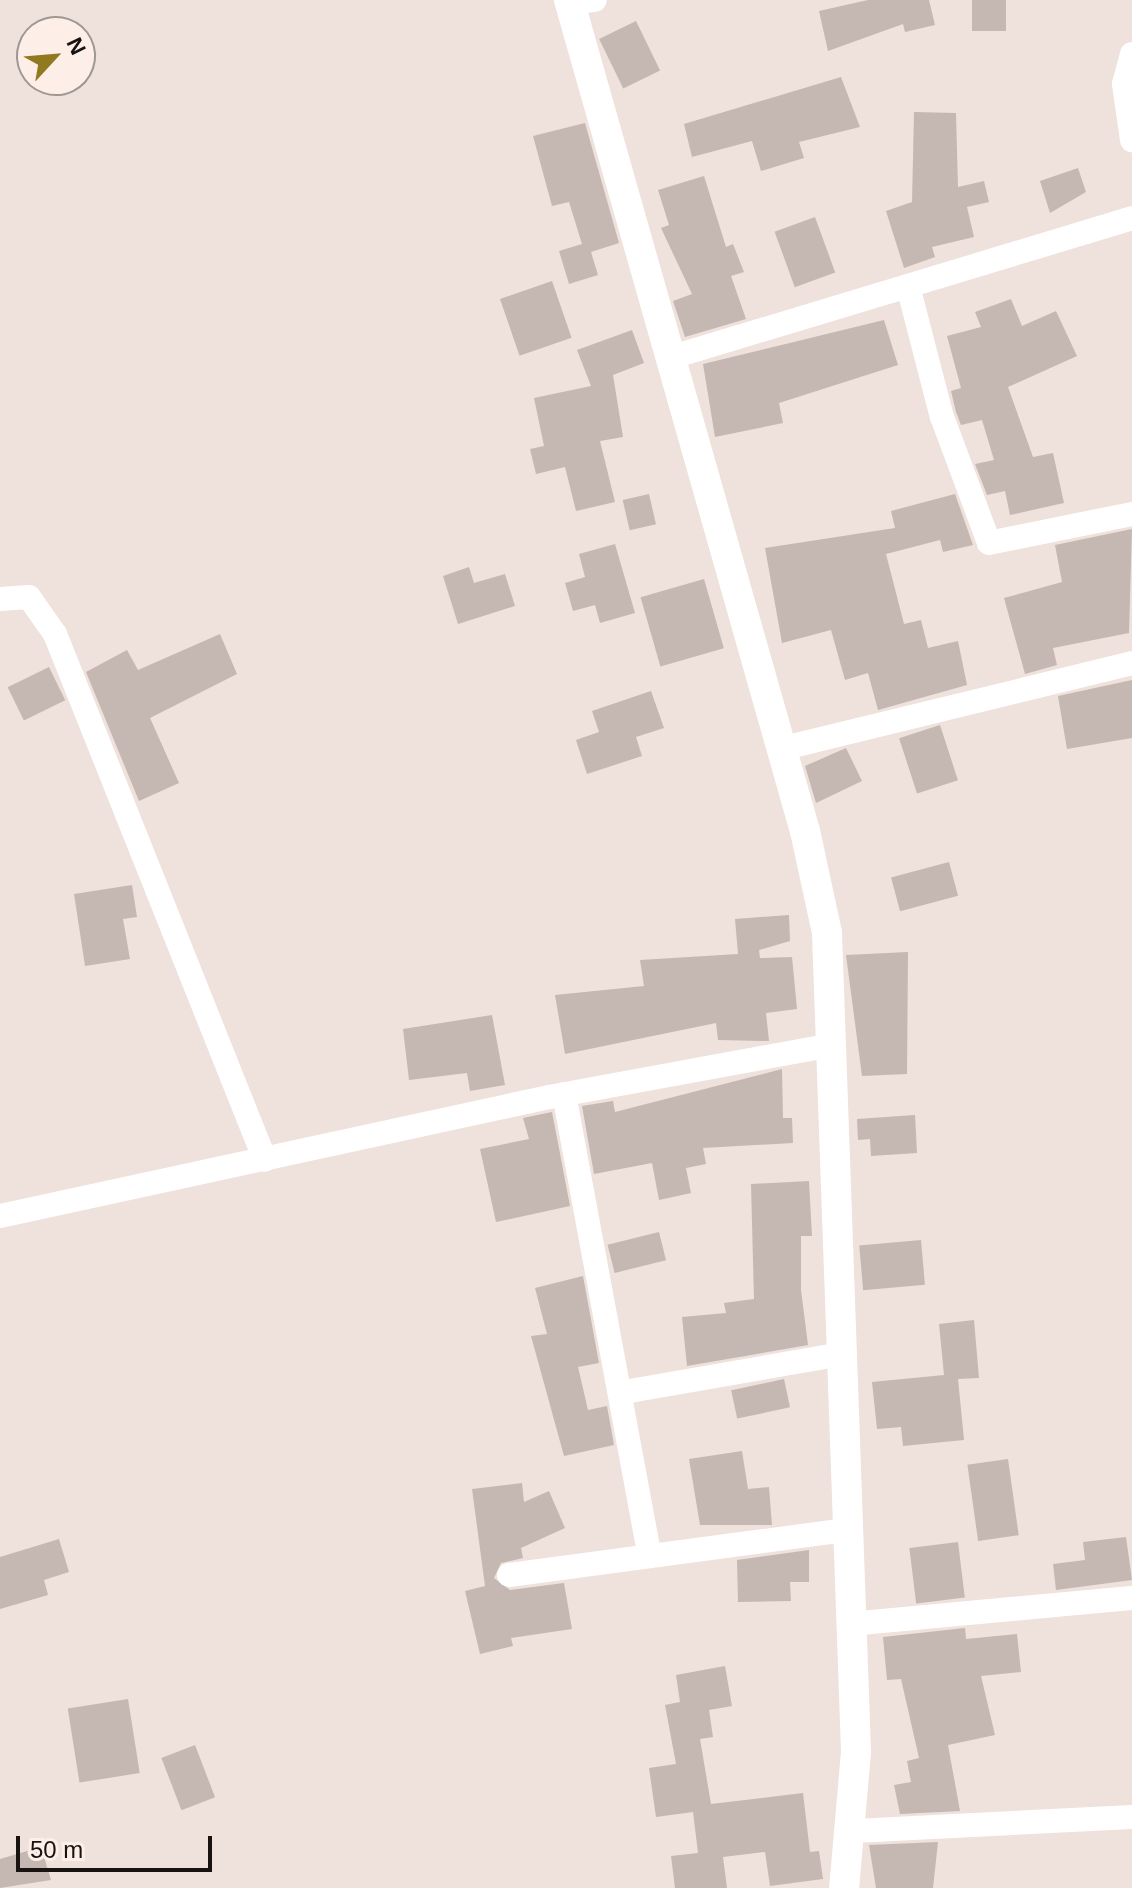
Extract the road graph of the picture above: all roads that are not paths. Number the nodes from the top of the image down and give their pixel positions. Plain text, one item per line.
1 (578, 1) edge
2 (1132, 54) edge
3 (1132, 140) edge
4 (1132, 218) edge
5 (908, 286) junction
6 (669, 358) junction
7 (1132, 514) edge
8 (0, 599) edge
9 (1132, 663) edge
10 (780, 749) junction
11 (832, 1045) junction
12 (564, 1094) junction
13 (265, 1160) junction
14 (0, 1216) edge
15 (837, 1355) junction
16 (624, 1392) junction
17 (845, 1530) junction
18 (650, 1556) junction
19 (509, 1575) dead end
20 (1132, 1598) edge
21 (850, 1624) junction
22 (1132, 1817) edge
23 (854, 1831) junction
24 (844, 1888) edge

1 - 6 street
2 - 3 street
4 - 5 street
5 - 6 street
5 - 7 street
6 - 10 street
8 - 13 street
9 - 10 street
10 - 11 street
11 - 12 street
11 - 15 street
12 - 13 street
12 - 16 street
13 - 14 street
15 - 16 street
15 - 17 street
16 - 18 street
17 - 18 street
17 - 21 street
18 - 19 street
20 - 21 street
21 - 23 street
22 - 23 street
23 - 24 street

